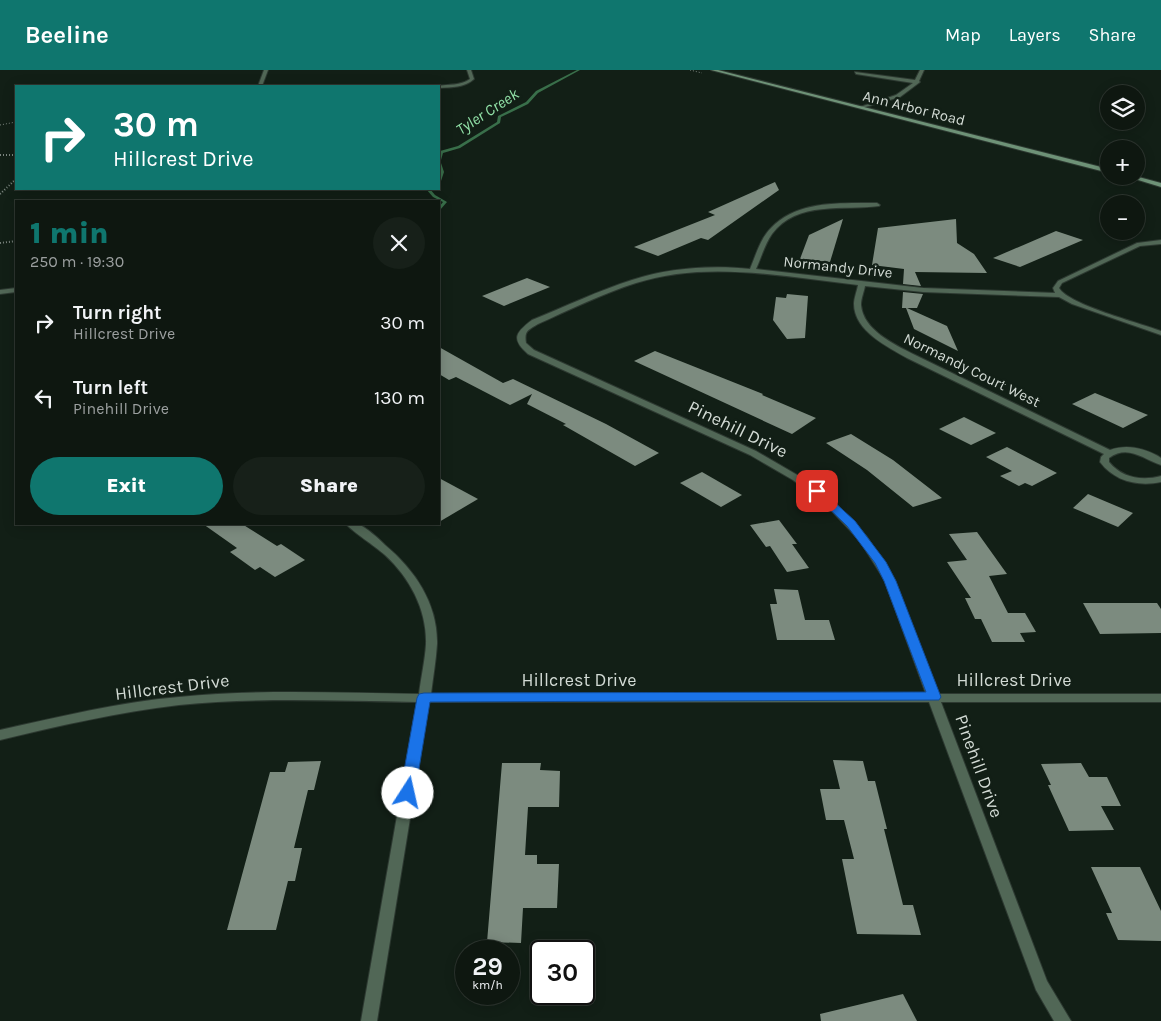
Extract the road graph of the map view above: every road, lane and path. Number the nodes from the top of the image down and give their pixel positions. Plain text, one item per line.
1 (266, 70) edge
2 (469, 70) edge
3 (713, 70) edge
4 (922, 70) edge
5 (856, 74) dead end
6 (918, 82) junction
7 (260, 85) edge
8 (440, 87) edge
9 (862, 107) junction
10 (15, 122) edge
11 (0, 124) edge
12 (0, 155) edge
13 (15, 155) edge
14 (1100, 169) edge
15 (15, 180) edge
16 (1145, 181) edge
17 (1161, 185) edge
18 (0, 194) edge
19 (877, 206) dead end
20 (15, 241) edge
21 (1161, 242) edge
22 (0, 243) edge
23 (752, 271) junction
24 (862, 284) junction
25 (15, 290) edge
26 (0, 292) edge
27 (1060, 295) junction
28 (1161, 333) edge
29 (521, 336) joint
30 (1109, 453) junction
31 (1161, 462) edge
32 (1161, 479) edge
33 (352, 525) edge
34 (934, 697) junction
35 (424, 698) junction
36 (1161, 698) edge
37 (0, 735) edge
38 (369, 1021) edge
39 (1063, 1021) edge

1 - 7 street
2 - 8 street
3 - 9 main road, Ann Arbor Road
4 - 6 street
5 - 6 street
6 - 9 street
9 - 14 main road, Ann Arbor Road
10 - 11 path
12 - 13 path
15 - 18 path
16 - 17 main road
19 - 23 street
20 - 22 path
21 - 27 street
23 - 24 street, Normandy Drive
23 - 29 street, Normandy Drive
24 - 27 street, Normandy Drive
24 - 30 street, Normandy Court West
25 - 26 street
27 - 28 street, Normandy Drive
29 - 34 street, Pinehill Drive
30 - 31 street
30 - 32 street
33 - 35 street
34 - 35 street, Hillcrest Drive
34 - 36 street, Hillcrest Drive
34 - 39 street, Pinehill Drive
35 - 37 street, Hillcrest Drive
35 - 38 street

